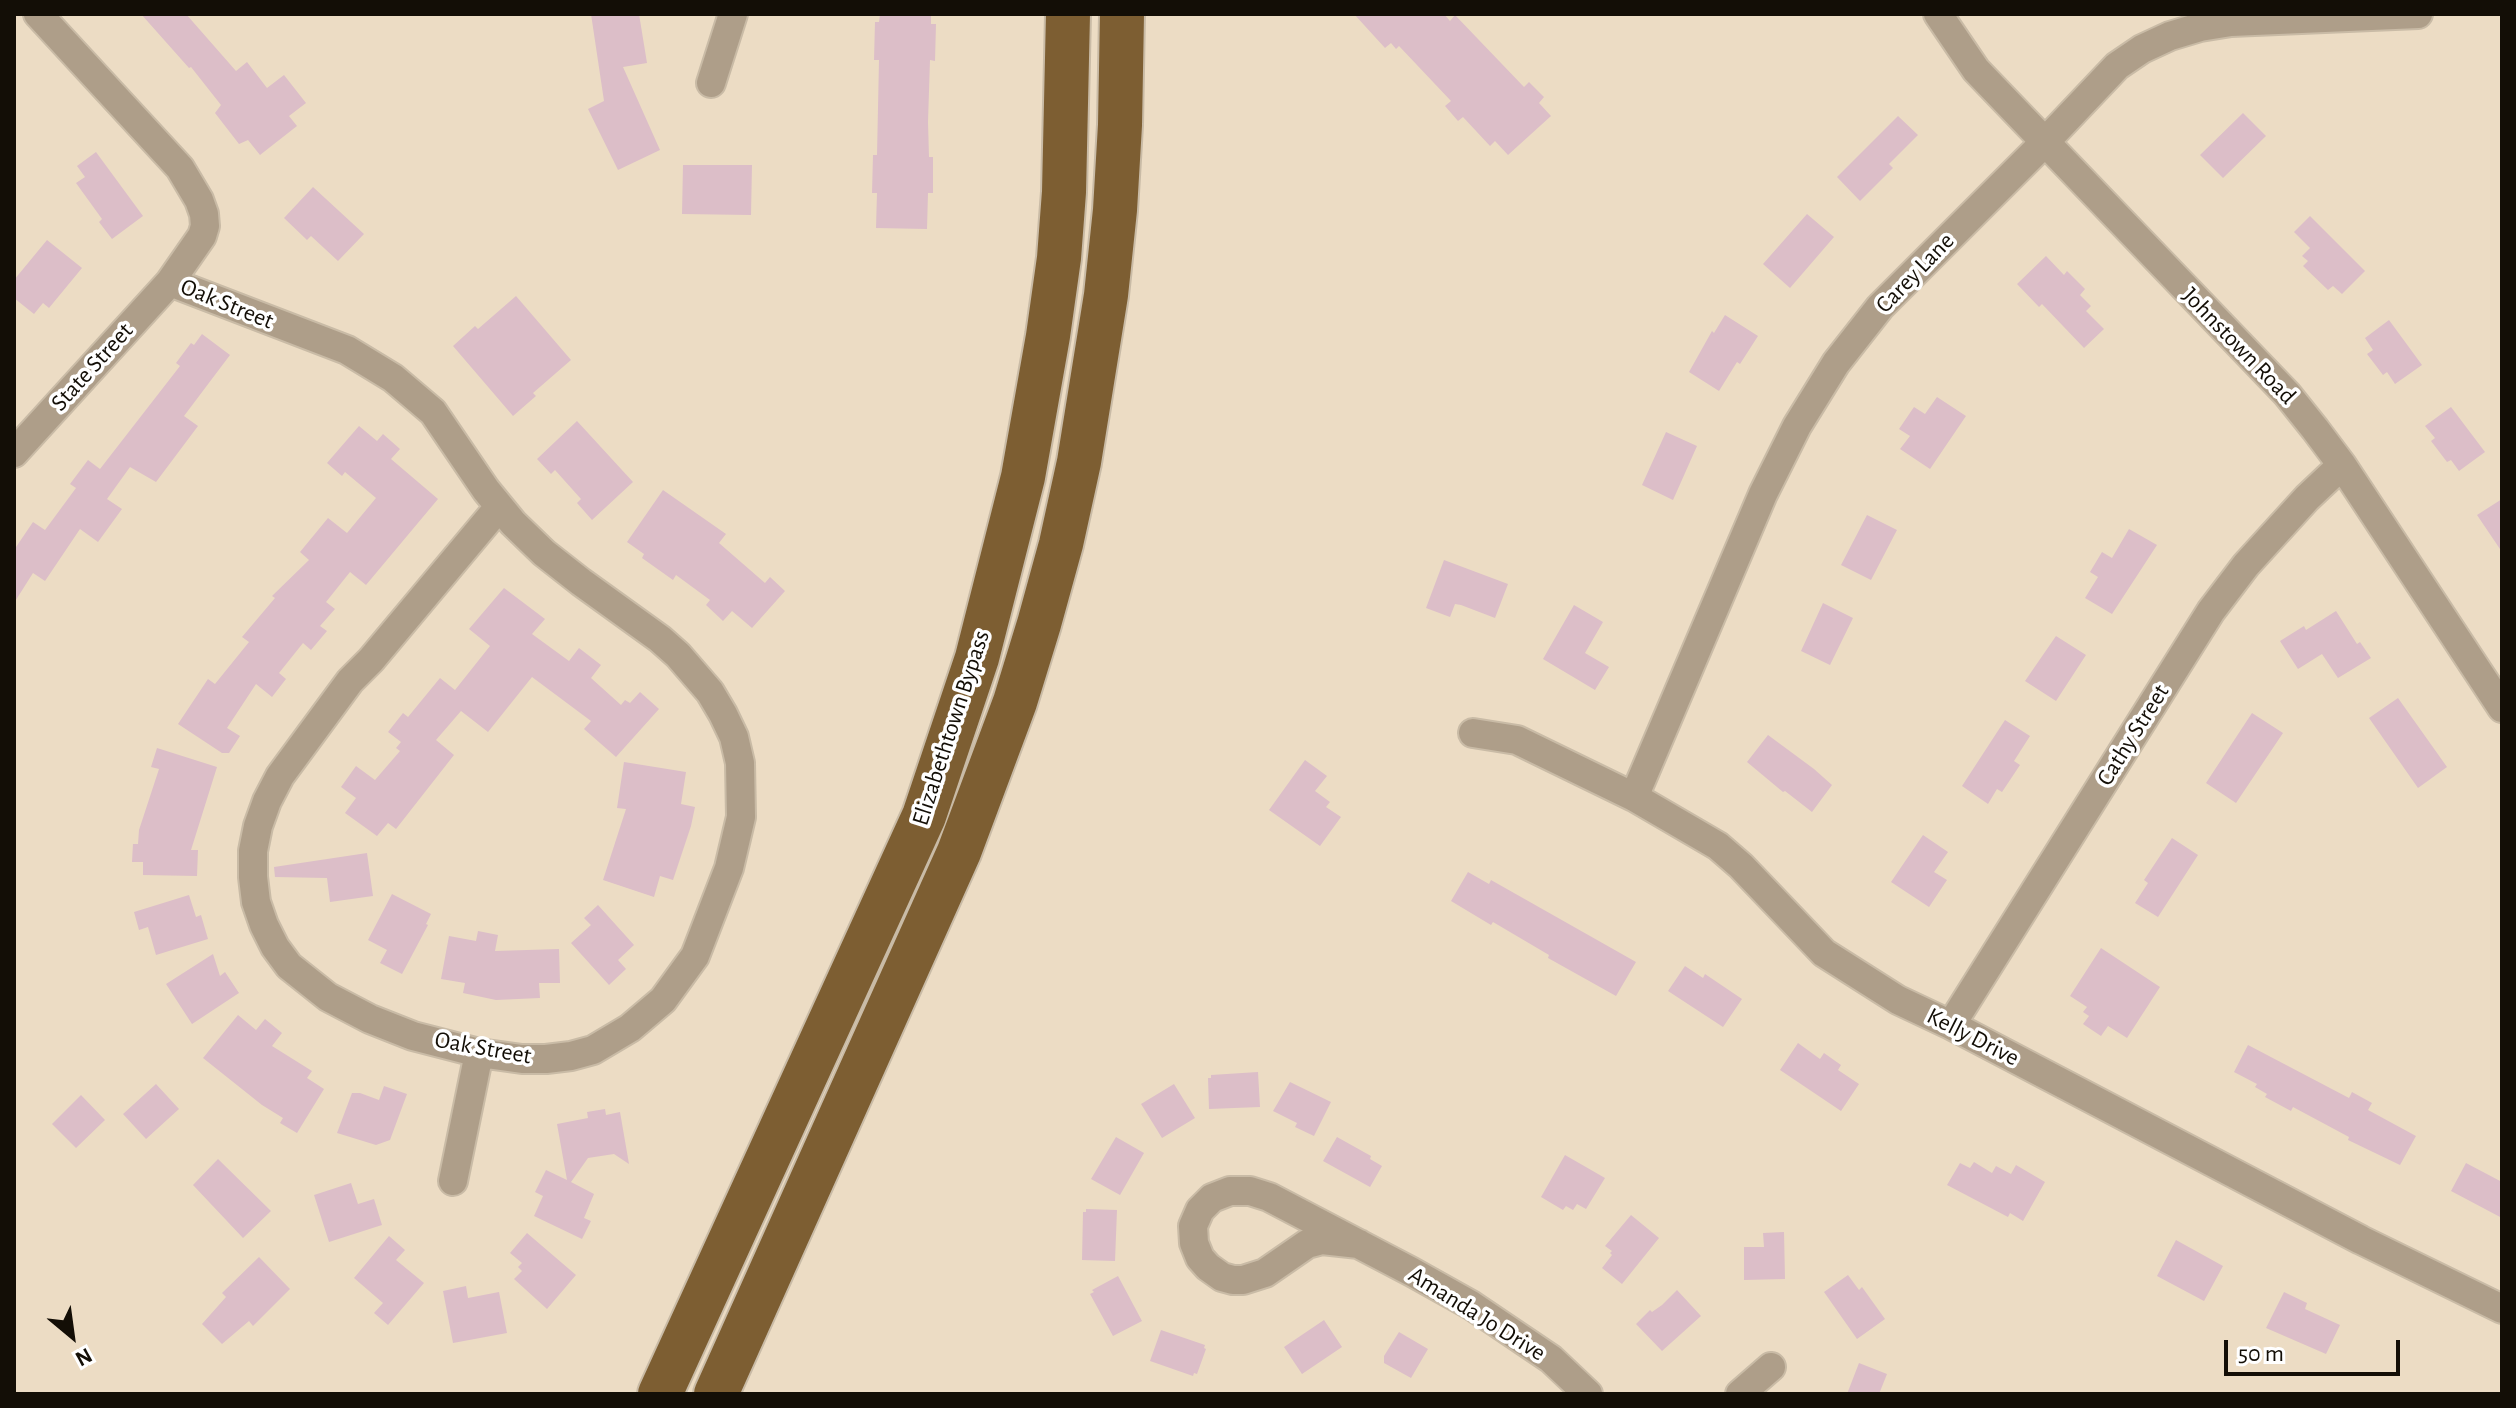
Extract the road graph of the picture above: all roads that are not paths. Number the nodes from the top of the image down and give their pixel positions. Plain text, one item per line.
1 (38, 14) edge
2 (733, 14) edge
3 (1122, 14) edge
4 (1140, 14) edge
5 (1938, 14) edge
6 (2418, 14) edge
7 (1065, 28) edge
8 (711, 83) dead end
9 (1120, 125) junction
10 (2044, 143) junction
11 (170, 282) junction
12 (14, 453) edge
13 (2342, 465) junction
14 (499, 507) junction
15 (2502, 708) edge
16 (1473, 733) dead end
17 (1634, 797) junction
18 (1951, 1025) junction
19 (479, 1053) junction
20 (453, 1181) dead end
21 (1359, 1244) junction
22 (2502, 1309) edge
23 (1771, 1367) dead end
24 (660, 1394) edge
25 (716, 1394) edge
26 (1588, 1394) edge
27 (1740, 1394) edge

1 - 11 street, Oak Street
2 - 8 street
3 - 9 highway, Elizabethtown Bypass
4 - 9 highway
5 - 10 street, Johnstown Road
6 - 10 street, Carey Lane
7 - 24 highway, Elizabethtown Bypass
9 - 25 highway, Elizabethtown Bypass
10 - 13 street, Johnstown Road
10 - 17 street, Carey Lane
11 - 12 street, State Street
11 - 14 street, Oak Street
13 - 15 street, Johnstown Road
13 - 18 street, Cathy Street
14 - 19 street, Oak Street
14 - 19 street, Oak Street
16 - 17 street, Kelly Drive
17 - 18 street, Kelly Drive
18 - 22 street, Kelly Drive
19 - 20 street
21 - 21 street, Amanda Jo Drive
21 - 26 street, Amanda Jo Drive
23 - 27 street

